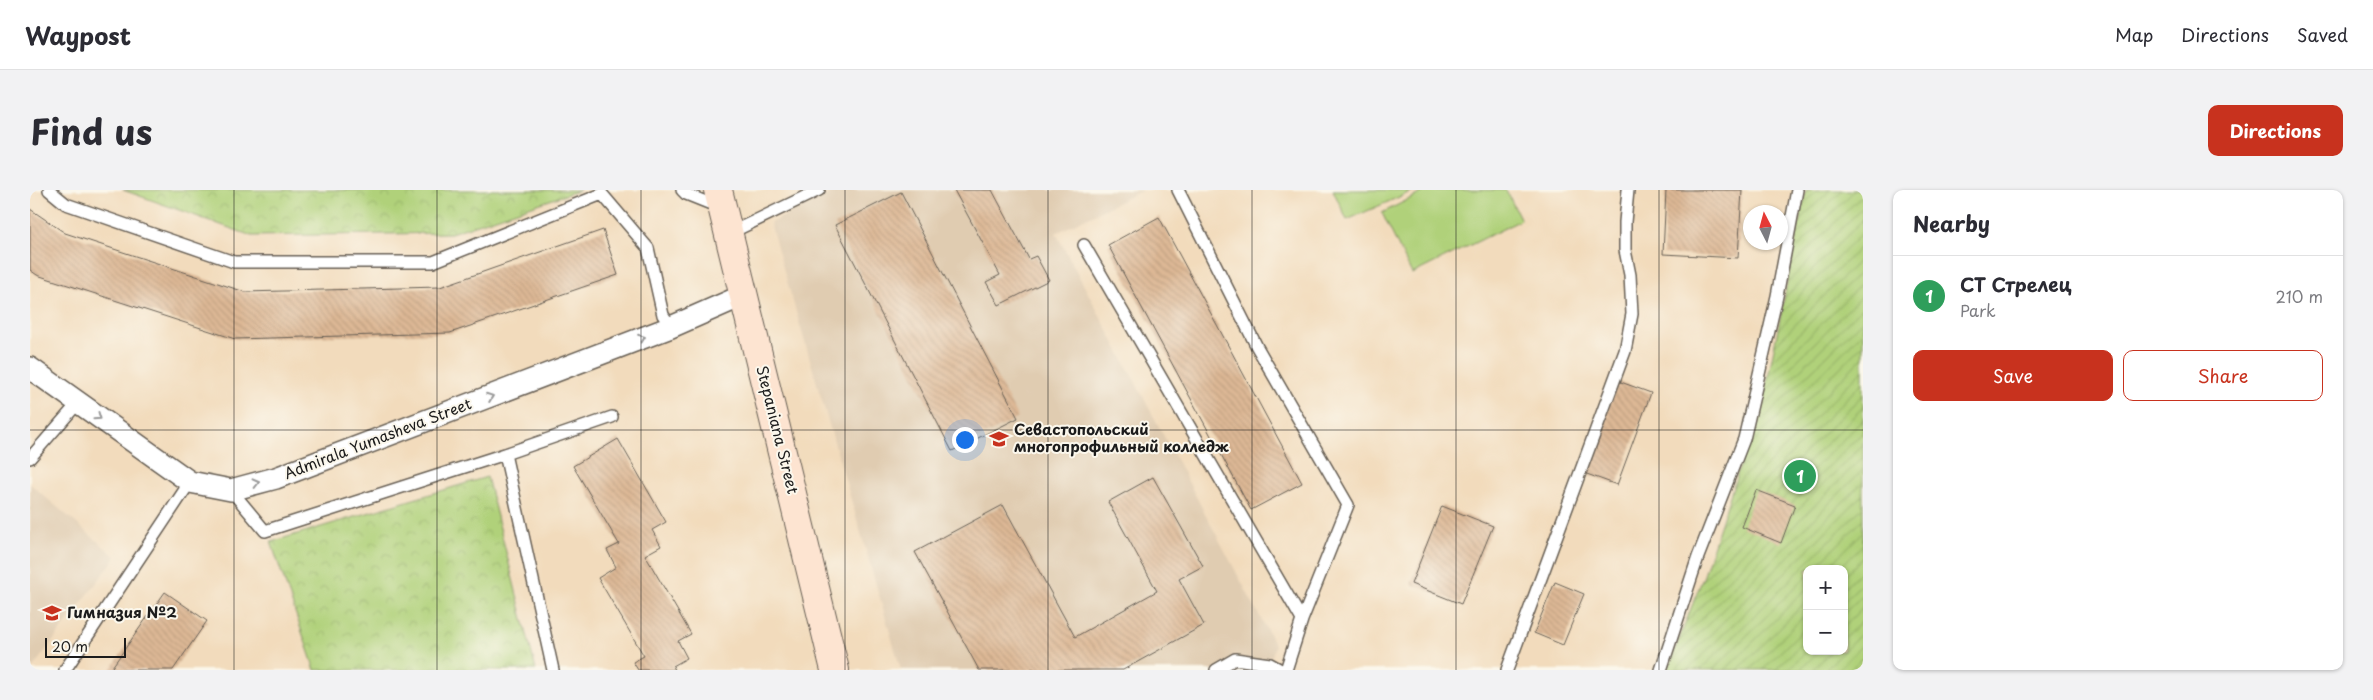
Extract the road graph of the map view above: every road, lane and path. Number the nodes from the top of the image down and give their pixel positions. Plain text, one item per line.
1 (49, 190) edge
2 (682, 190) edge
3 (819, 190) edge
4 (1178, 190) edge
5 (1628, 190) edge
6 (1797, 190) edge
7 (724, 211) edge
8 (1084, 245) dead end
9 (744, 295) junction
10 (671, 327) junction
11 (30, 368) edge
12 (78, 402) junction
13 (612, 417) dead end
14 (506, 454) junction
15 (30, 458) edge
16 (190, 482) junction
17 (231, 490) junction
18 (1302, 620) junction
19 (65, 670) edge
20 (553, 670) edge
21 (836, 670) edge
22 (1216, 670) edge
23 (1281, 670) edge
24 (1286, 670) edge
25 (1507, 670) edge
26 (1661, 670) edge

1 - 10 lane
2 - 7 lane
3 - 7 lane
4 - 18 lane
5 - 25 lane
6 - 26 lane
7 - 9 main road, Stepaniana Street
8 - 18 lane
9 - 10 street, Admirala Yumasheva Street
9 - 21 main road, Stepaniana Street
17 -> 10 street, Admirala Yumasheva Street
11 - 12 street, Admirala Yumasheva Street
12 - 15 lane
12 -> 16 street, Admirala Yumasheva Street
13 - 14 lane
14 - 17 lane
14 - 20 lane
16 - 17 street, Admirala Yumasheva Street
16 - 19 lane
18 - 24 lane
22 - 23 lane

